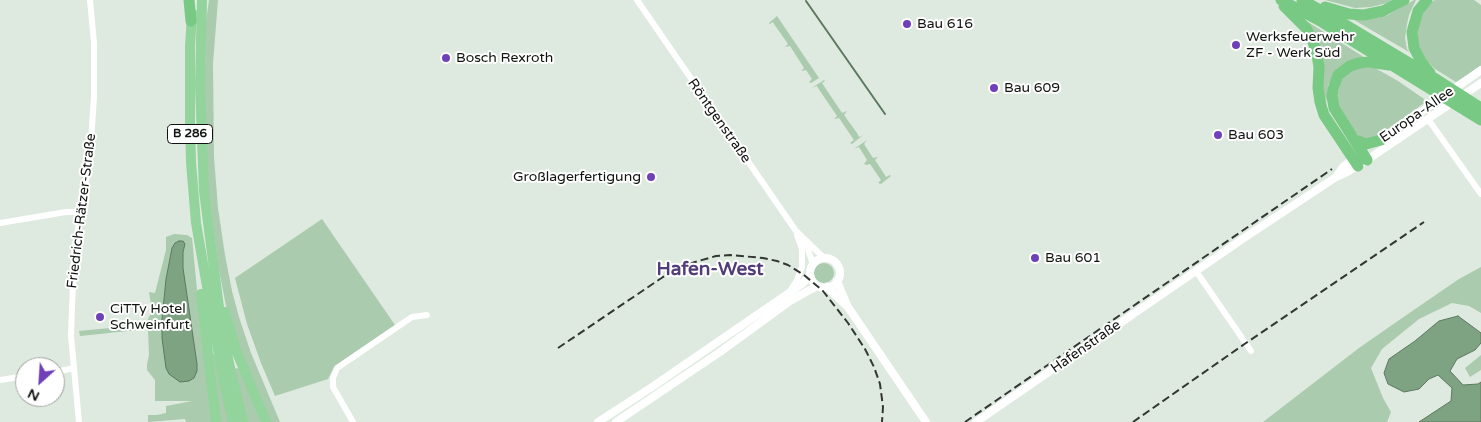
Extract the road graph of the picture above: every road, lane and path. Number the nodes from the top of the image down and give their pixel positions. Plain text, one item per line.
1 (90, 0) edge
2 (188, 0) edge
3 (194, 0) edge
4 (202, 0) edge
5 (637, 0) edge
6 (1277, 0) edge
7 (1281, 0) edge
8 (1302, 0) edge
9 (1404, 0) edge
10 (1427, 0) edge
11 (191, 21) junction
12 (1398, 68) junction
13 (1481, 70) edge
14 (1434, 78) junction
15 (1481, 83) edge
16 (1443, 90) junction
17 (1475, 108) edge
18 (1428, 120) junction
19 (1481, 120) edge
20 (1355, 140) junction
21 (1381, 140) junction
22 (1360, 159) junction
23 (1481, 194) edge
24 (80, 212) junction
25 (0, 223) edge
26 (796, 231) junction
27 (804, 240) junction
28 (199, 246) junction
29 (824, 258) junction
30 (813, 264) junction
31 (1196, 270) junction
32 (810, 275) junction
33 (837, 281) junction
34 (817, 286) junction
35 (827, 287) junction
36 (217, 293) junction
37 (786, 295) junction
38 (848, 307) junction
39 (427, 315) dead end
40 (747, 321) junction
41 (752, 329) junction
42 (715, 345) junction
43 (1251, 351) dead end
44 (720, 352) junction
45 (74, 368) junction
46 (65, 370) edge
47 (678, 370) junction
48 (683, 377) junction
49 (15, 378) edge
50 (0, 380) edge
51 (79, 422) edge
52 (216, 422) edge
53 (233, 422) edge
54 (243, 422) edge
55 (266, 422) edge
56 (354, 422) edge
57 (598, 422) edge
58 (616, 422) edge
59 (926, 422) edge
60 (976, 422) edge

1 - 24 street, Friedrich-Rätzer-Straße
2 - 11 highway
3 - 11 highway, B 286
4 - 36 highway, B 286
5 - 26 street, Röntgenstraße
6 - 22 highway
7 - 12 highway
8 - 9 highway
8 - 14 highway
10 - 14 highway
11 - 28 highway, B 286
12 - 16 highway
12 - 20 highway
13 - 21 street, Europa-Allee
14 - 16 highway
15 - 18 street, Europa-Allee
16 - 17 highway
17 - 19 highway
18 - 22 street, Europa-Allee
18 - 23 street
20 - 21 highway
20 - 22 highway
21 - 22 street, Europa-Allee
22 - 31 street, Hafenstraße
24 - 25 street
24 - 45 street, Friedrich-Rätzer-Straße
26 - 27 street, Röntgenstraße
26 - 37 street
27 - 29 street, Röntgenstraße
27 - 30 street, Röntgenstraße
28 - 52 highway, B 286
28 - 53 highway, B 286
29 - 30 street
29 - 33 street
30 - 32 street
31 - 43 street
31 - 60 street, Hafenstraße
32 - 34 street
32 - 37 street
33 - 35 street
33 - 38 street
34 - 35 street
34 - 41 street
35 - 38 street
36 - 54 highway, B 286
36 - 55 highway
37 - 40 street
38 - 59 street
39 - 56 street
40 - 41 street
40 - 42 street
41 - 44 street
42 - 44 street
42 - 47 street
44 - 48 street
45 - 46 street
45 - 51 street, Friedrich-Rätzer-Straße
47 - 48 street
47 - 57 street
48 - 58 street
49 - 50 street

